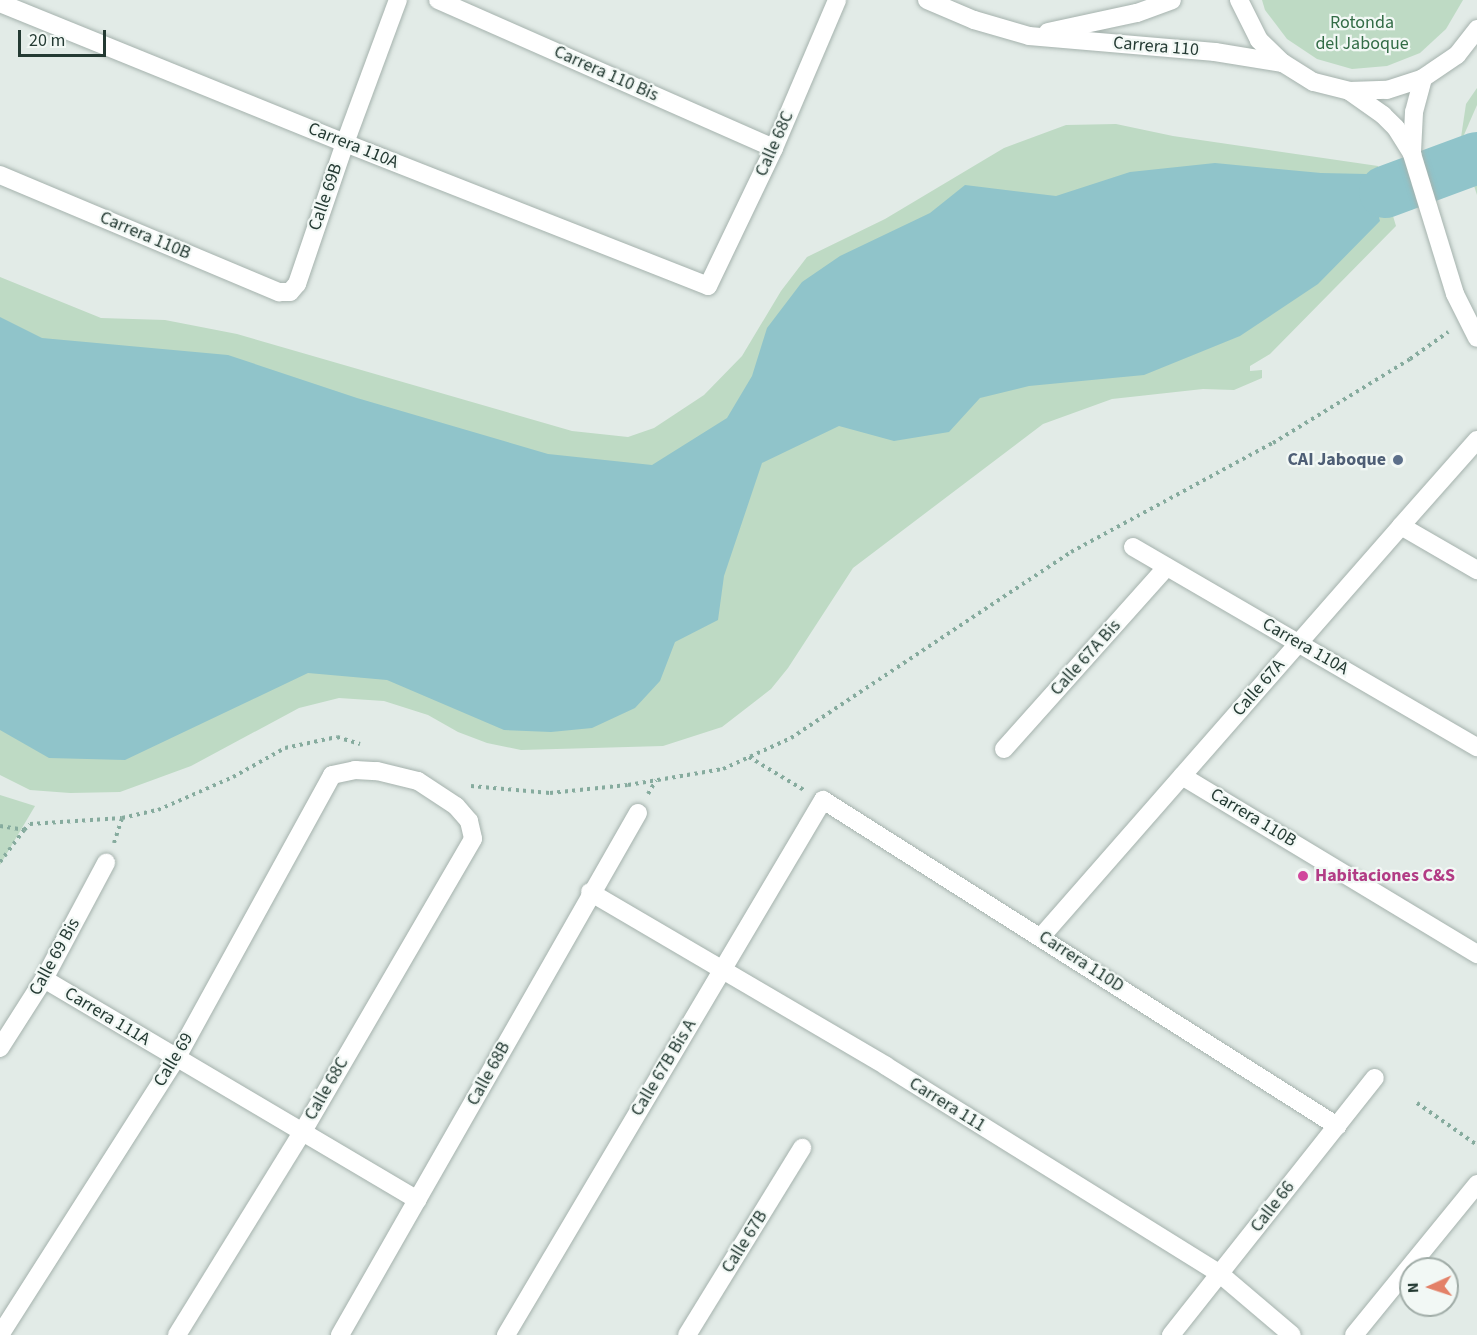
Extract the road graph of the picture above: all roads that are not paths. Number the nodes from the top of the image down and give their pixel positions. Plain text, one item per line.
1 (398, 0) edge
2 (438, 0) edge
3 (837, 0) edge
4 (927, 0) edge
5 (1172, 0) edge
6 (1239, 0) edge
7 (0, 3) edge
8 (1477, 29) edge
9 (1029, 36) junction
10 (1282, 63) junction
11 (1423, 78) junction
12 (1349, 91) junction
13 (345, 143) junction
14 (774, 148) junction
15 (1412, 154) junction
16 (0, 175) edge
17 (708, 286) joint
18 (290, 292) joint
19 (1477, 338) edge
20 (1477, 440) edge
21 (1401, 526) junction
22 (1133, 547) dead end
23 (1167, 567) junction
24 (1477, 570) edge
25 (1298, 643) junction
26 (1477, 747) edge
27 (1004, 749) dead end
28 (332, 775) joint
29 (1182, 776) junction
30 (823, 800) joint
31 (638, 813) dead end
32 (106, 863) dead end
33 (590, 892) junction
34 (1041, 937) junction
35 (1477, 954) edge
36 (723, 969) junction
37 (44, 979) junction
38 (0, 1048) edge
39 (176, 1059) junction
40 (1375, 1078) dead end
41 (1337, 1126) junction
42 (303, 1131) junction
43 (802, 1148) dead end
44 (1477, 1184) edge
45 (418, 1200) junction
46 (1220, 1274) junction
47 (511, 1333) edge
48 (0, 1335) edge
49 (177, 1335) edge
50 (340, 1335) edge
51 (687, 1335) edge
52 (1171, 1335) edge
53 (1292, 1335) edge
54 (1354, 1335) edge

1 - 13 street, Calle 69B
2 - 14 street, Carrera 110 Bis
3 - 14 street, Calle 68C
4 - 9 street, Carrera 110
5 - 9 street, Carrera 110
6 - 10 street
7 - 13 street, Carrera 110A
8 - 11 street
9 - 10 street, Carrera 110
10 - 12 street
11 - 12 street
11 - 15 street
12 - 15 street
13 - 17 street, Carrera 110A
13 - 18 street, Calle 69B
14 - 17 street, Calle 68C
15 - 19 street
16 - 18 street, Carrera 110B
20 - 21 street, Calle 67A
21 - 24 street
21 - 25 street, Calle 67A
22 - 23 street, Carrera 110A
23 - 25 street, Carrera 110A
23 - 27 street, Calle 67A Bis
25 - 26 street, Carrera 110A
25 - 29 street, Calle 67A
28 - 39 street, Calle 69
28 - 42 street, Calle 68C
29 - 34 street, Calle 67A
29 - 35 street, Carrera 110B
30 - 34 street, Carrera 110D
30 - 36 street, Calle 67B Bis A
31 - 33 street, Calle 68B
32 - 37 street, Calle 69 Bis
33 - 36 street, Carrera 111
33 - 45 street, Calle 68B
34 - 41 street, Carrera 110D
36 - 46 street, Carrera 111
36 - 47 street, Calle 67B Bis A
37 - 38 street, Calle 69 Bis
37 - 39 street, Carrera 111A
39 - 42 street, Carrera 111A
39 - 48 street, Calle 69
40 - 41 street, Calle 66
41 - 46 street, Calle 66
42 - 45 street, Carrera 111A
42 - 49 street, Calle 68C
43 - 51 street, Calle 67B
44 - 54 street
45 - 50 street, Calle 68B
46 - 52 street, Calle 66
46 - 53 street, Carrera 111

